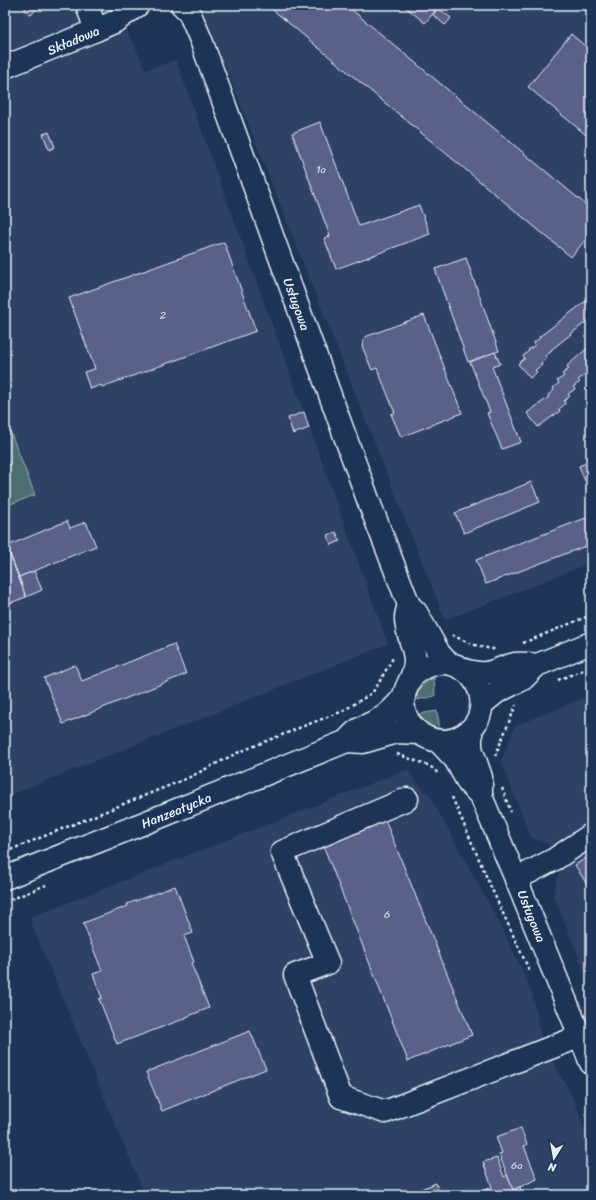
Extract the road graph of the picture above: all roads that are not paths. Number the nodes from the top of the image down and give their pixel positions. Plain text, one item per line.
1 (87, 5) edge
2 (138, 5) edge
3 (182, 5) edge
4 (96, 30) junction
5 (5, 67) edge
6 (420, 637) junction
7 (591, 643) edge
8 (537, 665) junction
9 (458, 667) junction
10 (414, 675) junction
11 (404, 697) junction
12 (482, 704) junction
13 (471, 729) junction
14 (376, 730) junction
15 (429, 737) junction
16 (471, 774) junction
17 (407, 799) dead end
18 (591, 835) edge
19 (5, 878) edge
20 (516, 879) junction
21 (586, 1042) edge
22 (591, 1062) edge

1 - 4 street
2 - 4 street, Składowa
3 - 6 street, Usługowa
4 - 5 street, Składowa
6 - 9 street, Usługowa
6 - 10 street, Usługowa
7 - 8 street
8 - 9 street
8 - 12 street
9 - 10 street
9 - 12 street
10 - 11 street
11 - 14 street, Hanzeatycka
11 - 15 street
12 - 13 street
13 - 15 street
13 - 16 street, Usługowa
14 - 15 street, Hanzeatycka
14 - 19 street, Hanzeatycka
15 - 16 street, Usługowa
16 - 20 street, Usługowa
17 - 21 street
18 - 20 street
20 - 21 street, Usługowa
21 - 22 street, Usługowa

